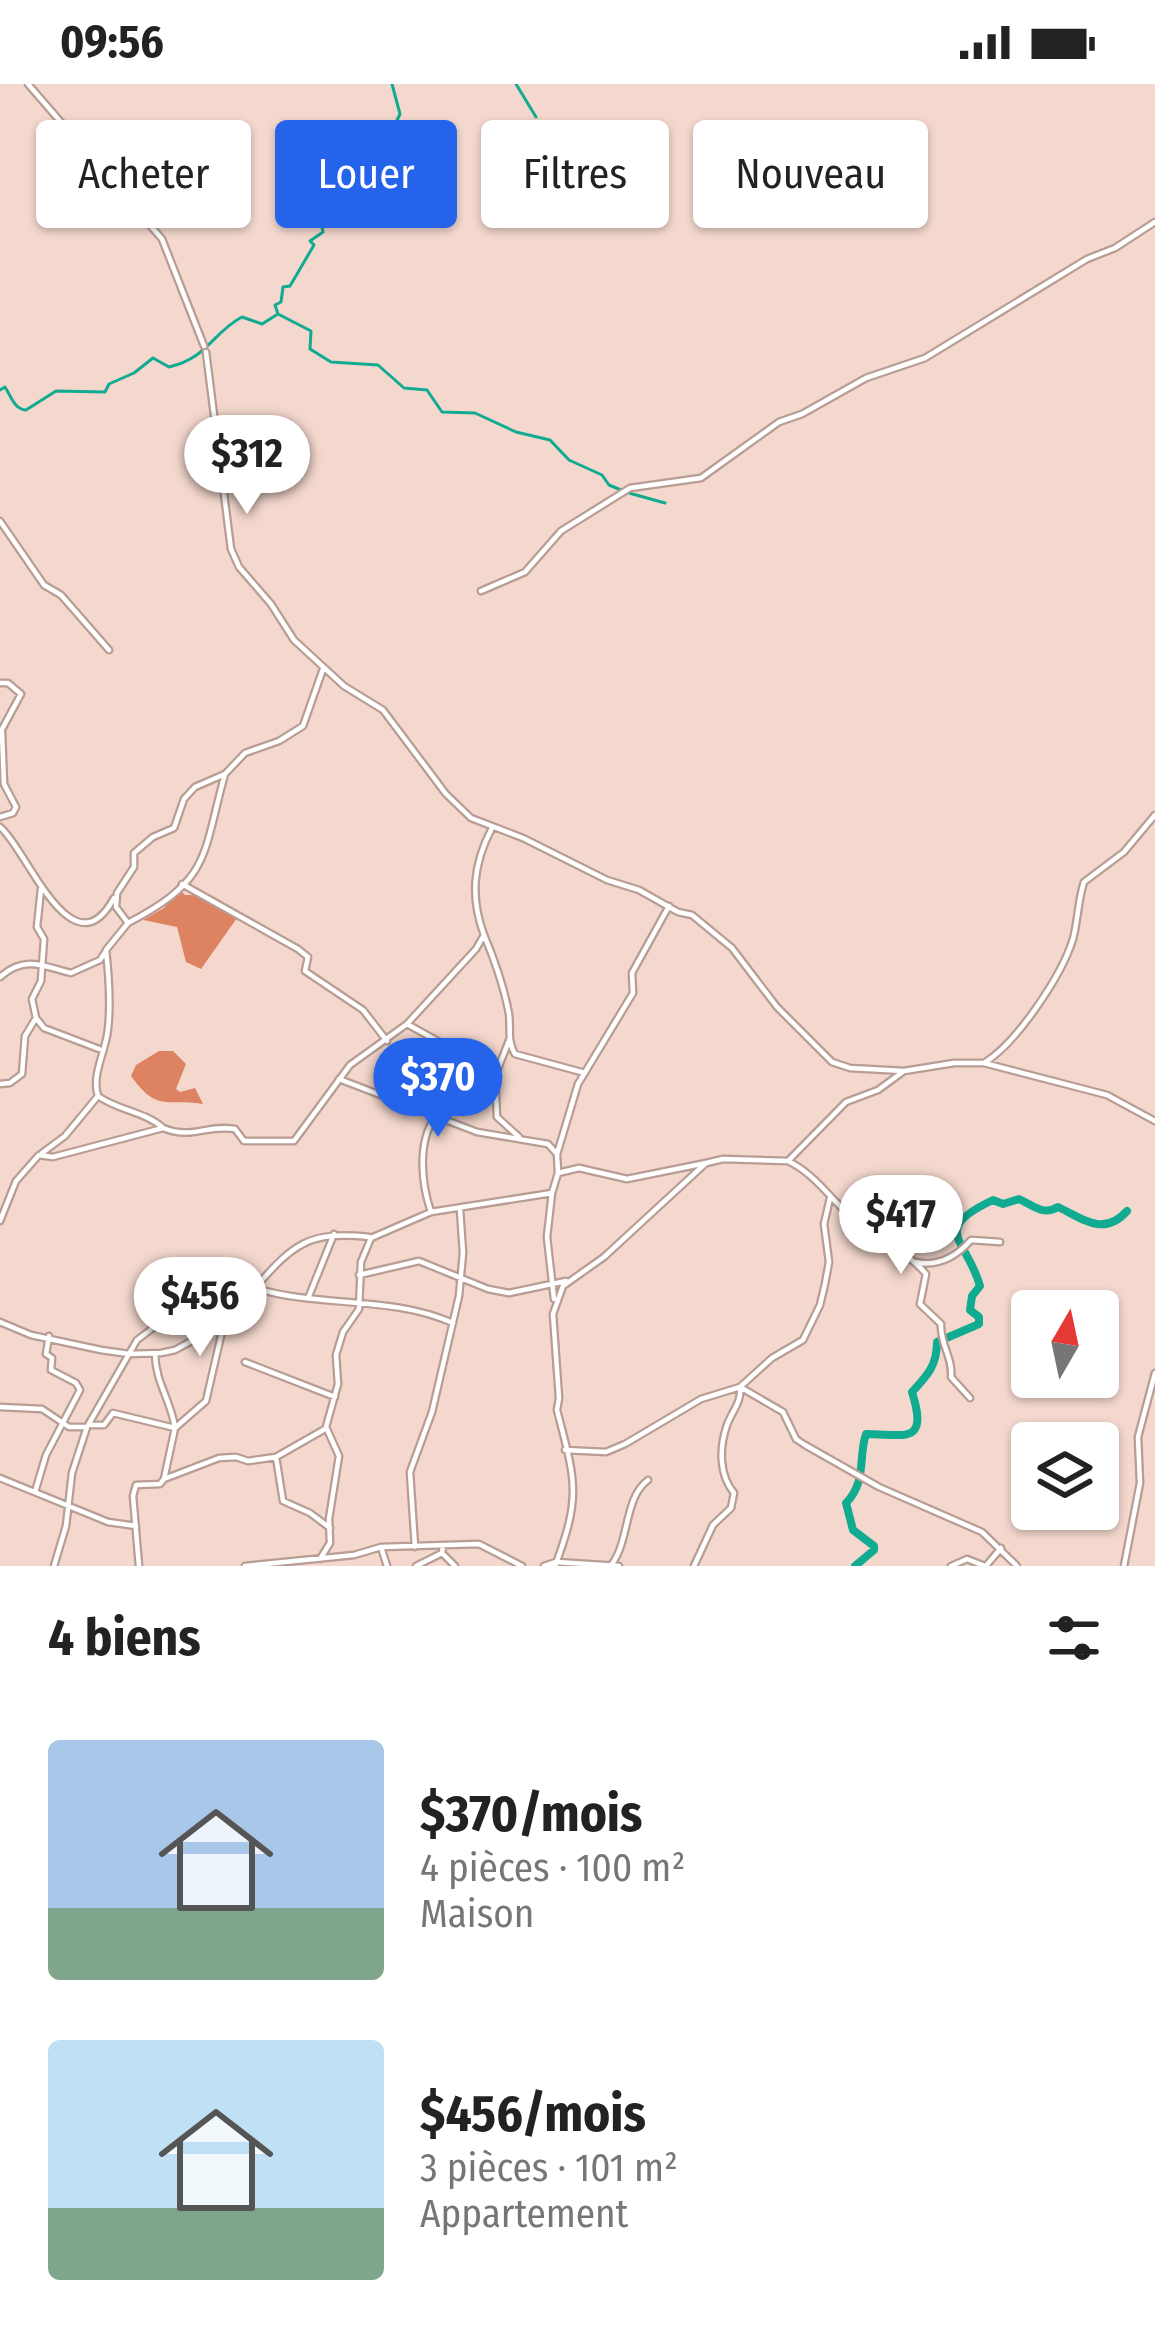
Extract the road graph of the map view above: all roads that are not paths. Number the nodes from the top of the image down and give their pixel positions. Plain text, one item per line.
1 (28, 84) edge
2 (1155, 222) edge
3 (0, 521) edge
4 (481, 590) dead end
5 (109, 650) dead end
6 (323, 669) junction
7 (0, 683) edge
8 (1, 732) edge
9 (225, 774) junction
10 (1155, 815) edge
11 (0, 817) edge
12 (0, 827) edge
13 (493, 828) junction
14 (182, 884) junction
15 (41, 889) junction
16 (117, 893) junction
17 (669, 906) junction
18 (128, 923) junction
19 (484, 935) junction
20 (106, 950) junction
21 (40, 963) junction
22 (0, 977) edge
23 (36, 1018) junction
24 (407, 1024) junction
25 (509, 1038) junction
26 (388, 1041) junction
27 (101, 1050) junction
28 (452, 1050) junction
29 (984, 1063) junction
30 (904, 1071) junction
31 (585, 1073) junction
32 (495, 1076) junction
33 (339, 1079) junction
34 (0, 1084) edge
35 (98, 1096) junction
36 (433, 1118) junction
37 (1155, 1121) edge
38 (163, 1129) junction
39 (522, 1139) junction
40 (557, 1154) junction
41 (39, 1155) junction
42 (788, 1161) junction
43 (706, 1163) junction
44 (558, 1173) junction
45 (552, 1193) junction
46 (830, 1198) junction
47 (460, 1209) junction
48 (431, 1212) junction
49 (1, 1218) edge
50 (334, 1234) junction
51 (370, 1238) junction
52 (1000, 1242) dead end
53 (915, 1262) junction
54 (359, 1275) junction
55 (463, 1278) junction
56 (551, 1281) junction
57 (569, 1281) junction
58 (255, 1288) junction
59 (309, 1297) junction
60 (361, 1301) junction
61 (555, 1305) junction
62 (181, 1307) dead end
63 (0, 1322) edge
64 (453, 1323) junction
65 (223, 1324) junction
66 (49, 1336) junction
67 (154, 1353) junction
68 (129, 1354) junction
69 (245, 1362) dead end
70 (1155, 1373) edge
71 (740, 1387) junction
72 (335, 1397) junction
73 (970, 1398) dead end
74 (0, 1407) edge
75 (64, 1423) junction
76 (89, 1426) junction
77 (326, 1427) junction
78 (176, 1428) junction
79 (312, 1439) junction
80 (331, 1445) junction
81 (565, 1450) junction
82 (276, 1457) junction
83 (0, 1478) edge
84 (164, 1479) junction
85 (648, 1480) dead end
86 (35, 1492) junction
87 (67, 1503) junction
88 (136, 1526) junction
89 (330, 1528) junction
90 (381, 1546) junction
91 (416, 1546) junction
92 (1001, 1549) junction
93 (443, 1550) junction
94 (320, 1559) junction
95 (511, 1560) junction
96 (289, 1564) edge
97 (556, 1564) edge
98 (615, 1565) edge
99 (54, 1566) edge
100 (139, 1566) edge
101 (245, 1566) edge
102 (387, 1566) edge
103 (416, 1566) edge
104 (454, 1566) edge
105 (501, 1566) edge
106 (522, 1566) edge
107 (544, 1566) edge
108 (694, 1566) edge
109 (951, 1566) edge
110 (985, 1566) edge
111 (1018, 1566) edge
112 (1124, 1566) edge

1 - 6 street
2 - 4 street
3 - 5 street
6 - 9 street
6 - 13 street
7 - 8 street
8 - 11 street
9 - 14 street
9 - 16 street
10 - 29 street
12 - 15 street
13 - 17 street
13 - 19 street
14 - 18 street
14 - 26 street
15 - 16 street
15 - 21 street
16 - 18 street
17 - 30 street
17 - 31 street
18 - 20 street
19 - 24 street
19 - 25 street
20 - 21 street
20 - 27 street
21 - 22 street
21 - 23 street
23 - 27 street
23 - 34 street
24 - 26 street
24 - 28 street
25 - 31 street
25 - 32 street
26 - 33 street
27 - 35 street
28 - 32 street
28 - 36 street
29 - 30 street
29 - 37 street
30 - 42 street
31 - 40 street
32 - 39 street
33 - 36 street
33 - 38 street
35 - 38 street
35 - 41 street
36 - 39 street
36 - 48 street
38 - 41 street
39 - 40 street
40 - 44 street
41 - 49 street
42 - 43 street
42 - 46 street
43 - 44 street
43 - 57 street
44 - 45 street
45 - 47 street
45 - 56 street
46 - 53 street
46 - 71 street
47 - 48 street
47 - 55 street
48 - 51 street
50 - 51 street
50 - 58 street
50 - 59 street
51 - 54 street
52 - 53 street
53 - 73 street
54 - 55 street
54 - 60 street
55 - 56 street
55 - 64 street
56 - 57 street
56 - 61 street
57 - 61 street
58 - 59 street
58 - 65 street
59 - 60 street
60 - 64 street
60 - 72 street
61 - 81 street
62 - 68 street
63 - 66 street
64 - 91 street
65 - 67 street
65 - 78 street
66 - 68 street
66 - 75 street
67 - 68 street
67 - 78 street
68 - 76 street
69 - 72 street
70 - 112 street
71 - 81 street
71 - 92 street
71 - 108 street
72 - 77 street
74 - 75 street
75 - 76 street
75 - 86 street
76 - 78 street
76 - 87 street
77 - 79 street
77 - 80 street
78 - 84 street
79 - 80 street
79 - 82 street
80 - 89 street
81 - 97 street
82 - 84 street
82 - 89 street
83 - 86 street
84 - 88 street
85 - 98 street
86 - 87 street
87 - 88 street
87 - 99 street
88 - 100 street
89 - 94 street
90 - 91 street
90 - 94 street
90 - 102 street
91 - 93 street
92 - 110 street
92 - 111 street
93 - 95 street
93 - 103 street
93 - 104 street
94 - 96 street
95 - 105 street
95 - 106 street
96 - 101 street
97 - 98 street
97 - 107 street
109 - 110 street

